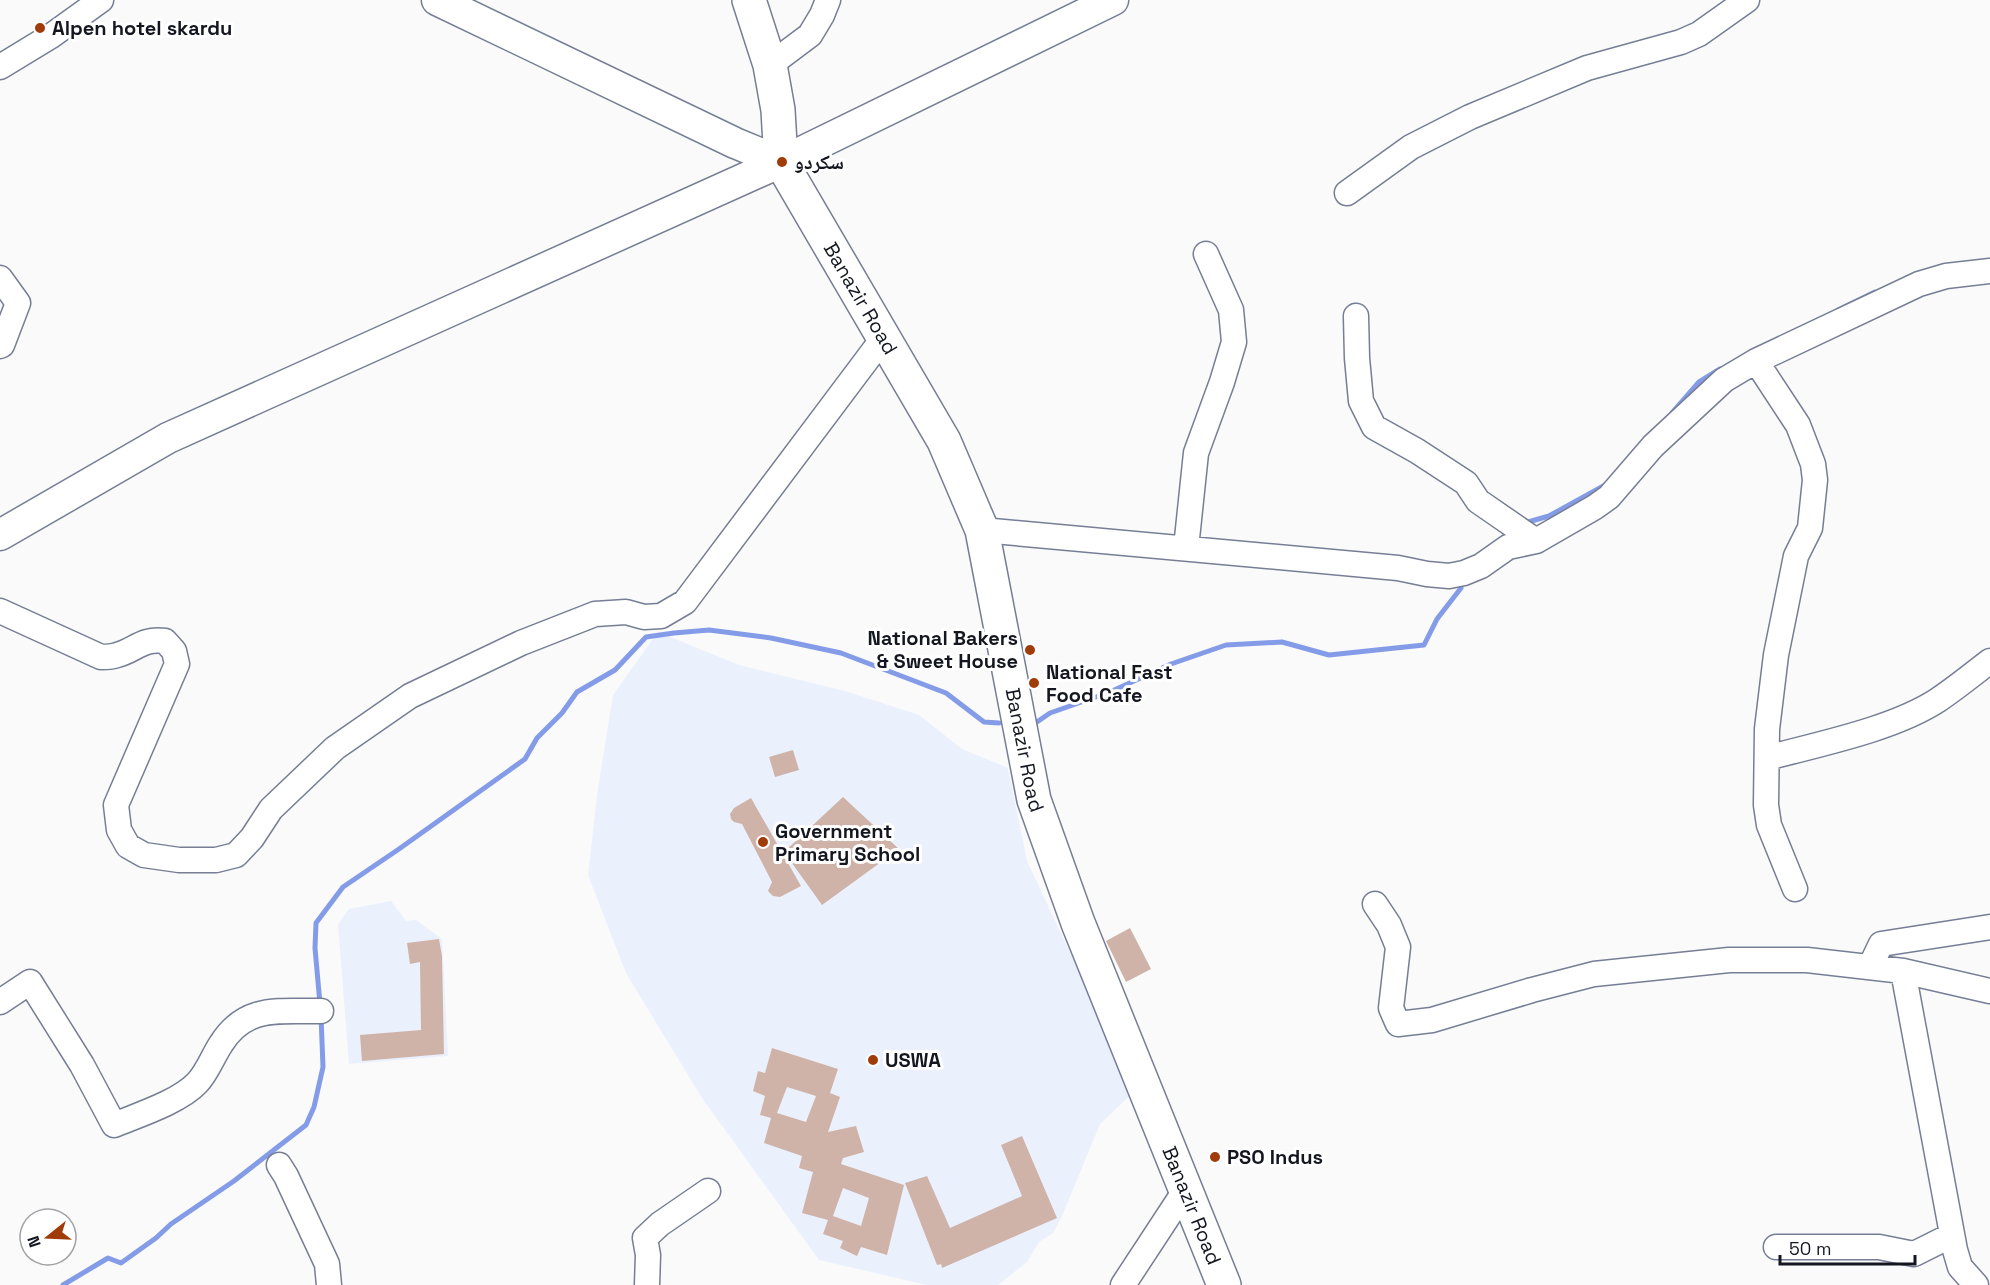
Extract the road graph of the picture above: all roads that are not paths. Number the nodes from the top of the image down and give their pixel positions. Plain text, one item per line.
1 (101, 0) edge
2 (437, 0) edge
3 (749, 0) edge
4 (828, 0) edge
5 (1113, 0) edge
6 (1747, 0) edge
7 (770, 65) junction
8 (0, 67) edge
9 (781, 162) junction
10 (1347, 193) dead end
11 (1206, 254) dead end
12 (1990, 271) edge
13 (0, 278) edge
14 (1356, 316) dead end
15 (884, 337) junction
16 (0, 346) edge
17 (1756, 361) junction
18 (982, 530) junction
19 (0, 535) edge
20 (1536, 541) junction
21 (1186, 548) junction
22 (0, 611) edge
23 (1990, 661) edge
24 (1767, 758) junction
25 (1795, 889) dead end
26 (1375, 904) dead end
27 (1990, 927) edge
28 (1869, 967) junction
29 (1903, 971) junction
30 (1990, 991) edge
31 (0, 1002) edge
32 (321, 1011) dead end
33 (279, 1165) dead end
34 (1186, 1189) junction
35 (708, 1191) dead end
36 (1952, 1235) junction
37 (1776, 1247) dead end
38 (330, 1285) edge
39 (647, 1285) edge
40 (1123, 1285) edge
41 (1224, 1285) edge
42 (1976, 1285) edge

1 - 8 street
2 - 9 main road
3 - 7 highway
4 - 7 street
5 - 9 main road
6 - 10 street
7 - 9 highway
9 - 15 highway, Banazir Road
9 - 19 main road
11 - 21 street
12 - 17 street
13 - 16 street
14 - 20 street
15 - 18 highway, Banazir Road
15 - 22 street
17 - 20 street
17 - 24 street
18 - 21 street
18 - 34 highway, Banazir Road
20 - 21 street
23 - 24 street
24 - 25 street
26 - 28 street
27 - 28 street
28 - 29 street
29 - 30 street
29 - 36 street
31 - 32 street
33 - 38 street
34 - 40 street
34 - 41 highway, Banazir Road
35 - 39 street
36 - 37 street
36 - 42 street

